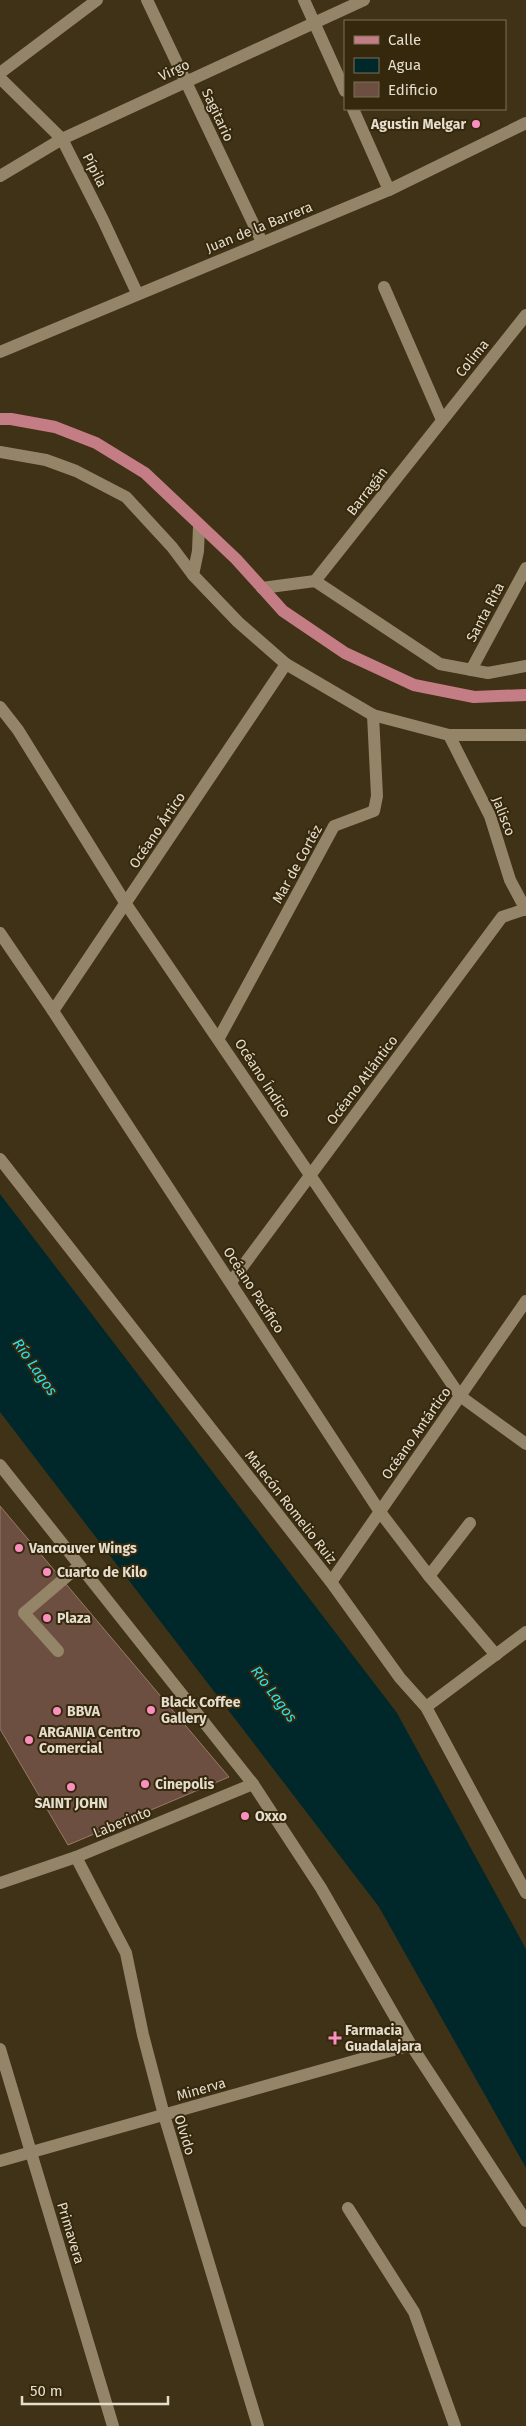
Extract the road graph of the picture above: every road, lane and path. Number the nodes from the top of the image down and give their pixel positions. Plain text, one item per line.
1 (97, 0) edge
2 (146, 0) edge
3 (304, 0) edge
4 (364, 0) edge
5 (315, 23) junction
6 (0, 73) edge
7 (0, 78) edge
8 (186, 81) junction
9 (344, 89) edge
10 (353, 110) edge
11 (526, 122) edge
12 (62, 139) junction
13 (0, 176) edge
14 (389, 190) junction
15 (262, 242) junction
16 (384, 286) dead end
17 (136, 293) junction
18 (526, 315) edge
19 (0, 352) edge
20 (0, 419) edge
21 (442, 420) junction
22 (0, 452) edge
23 (199, 526) junction
24 (526, 568) edge
25 (193, 574) junction
26 (315, 582) junction
27 (262, 588) junction
28 (286, 664) junction
29 (526, 666) edge
30 (471, 670) junction
31 (526, 694) edge
32 (0, 707) edge
33 (373, 715) junction
34 (449, 735) junction
35 (526, 735) edge
36 (126, 904) junction
37 (526, 910) edge
38 (0, 933) edge
39 (54, 1011) junction
40 (218, 1038) junction
41 (0, 1159) edge
42 (309, 1176) junction
43 (231, 1282) junction
44 (526, 1302) edge
45 (460, 1396) junction
46 (526, 1444) edge
47 (0, 1466) edge
48 (380, 1512) junction
49 (470, 1522) dead end
50 (79, 1566) junction
51 (429, 1576) junction
52 (331, 1582) junction
53 (526, 1632) edge
54 (58, 1651) dead end
55 (496, 1655) junction
56 (426, 1706) junction
57 (253, 1784) junction
58 (76, 1857) junction
59 (0, 1883) edge
60 (526, 1893) edge
61 (411, 2045) junction
62 (0, 2049) edge
63 (164, 2115) junction
64 (31, 2153) junction
65 (0, 2161) edge
66 (348, 2208) dead end
67 (526, 2222) edge
68 (113, 2426) edge
69 (258, 2426) edge
70 (455, 2426) edge

1 - 6 street
2 - 8 street, Sagitario
3 - 5 street
4 - 5 street, Virgo
5 - 8 street, Virgo
5 - 9 street
7 - 12 street, Pípila
8 - 12 street, Virgo
8 - 15 street, Sagitario
10 - 14 street
11 - 14 street, Juan de la Barrera
12 - 13 street, Virgo
12 - 17 street, Pípila
14 - 15 street, Juan de la Barrera
15 - 17 street, Juan de la Barrera
16 - 21 street
17 - 19 street, Juan de la Barrera
18 - 21 street, Colima
20 - 23 main road
21 - 26 street, Barragán
22 - 25 street
23 - 25 street
23 - 27 main road
24 - 30 street, Santa Rita
25 - 28 street
26 - 27 street
26 - 30 street
27 - 31 main road
28 - 33 street
28 - 36 street, Océano Ártico
29 - 30 street
32 - 36 street, Océano Índico
33 - 34 street
33 - 40 street, Mar de Cortéz
34 - 35 street
34 - 37 street, Jalisco
36 - 39 street, Océano Ártico
36 - 40 street, Océano Índico
37 - 42 street, Océano Atlántico
38 - 39 street, Océano Pacífico
39 - 43 street, Océano Pacífico
40 - 42 street, Océano Índico
41 - 52 street, Malecón Romelio Ruiz
42 - 43 street, Océano Atlántico
42 - 45 street, Océano Índico
43 - 48 street, Océano Pacífico
44 - 45 street, Océano Antártico
45 - 46 street, Océano Índico
45 - 48 street, Océano Antártico
47 - 50 street
48 - 51 street, Océano Pacífico
48 - 52 street, Océano Antártico
49 - 51 street
50 - 54 street
50 - 57 street
51 - 55 street, Océano Pacífico
52 - 56 street, Malecón Romelio Ruiz
53 - 55 street
55 - 56 street
56 - 60 street, Malecón Romelio Ruiz
57 - 58 street, Laberinto
57 - 61 street
58 - 59 street, Laberinto
58 - 63 street, Olvido
61 - 63 street, Minerva
61 - 67 street
62 - 64 street, Primavera
63 - 64 street, Minerva
63 - 69 street, Olvido
64 - 65 street, Minerva
64 - 68 street, Primavera
66 - 70 street

